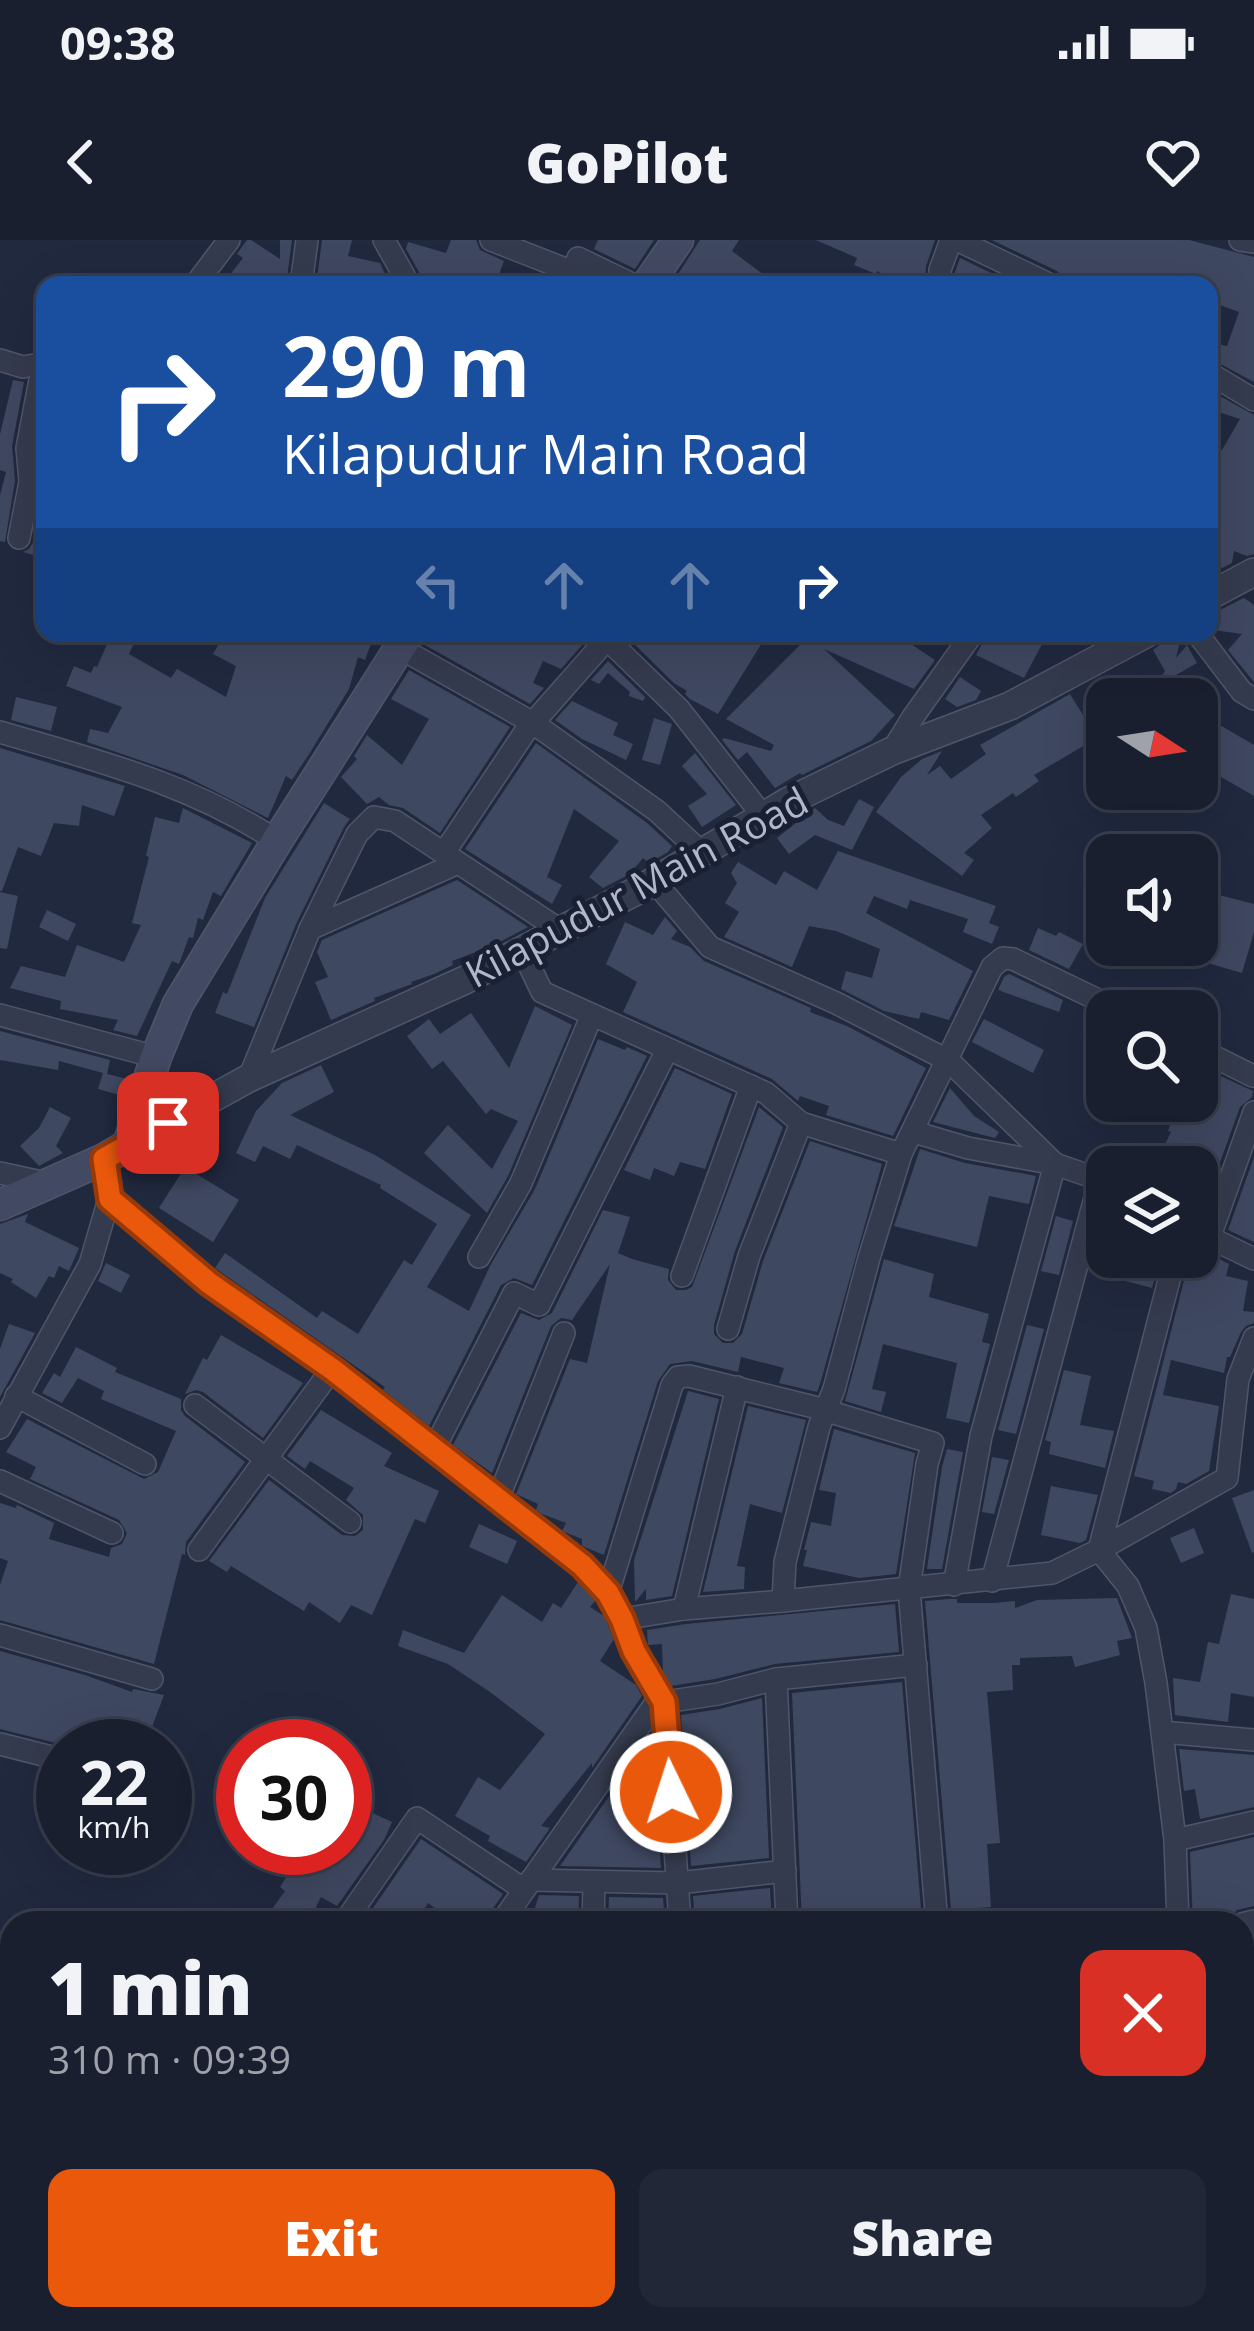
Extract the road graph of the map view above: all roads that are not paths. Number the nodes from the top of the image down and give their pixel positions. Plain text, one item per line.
1 (229, 240) edge
2 (307, 240) edge
3 (384, 240) edge
4 (678, 240) edge
5 (954, 240) edge
6 (1240, 240) edge
7 (497, 241) edge
8 (1254, 242) edge
9 (575, 264) edge
10 (202, 276) edge
11 (302, 276) edge
12 (404, 276) edge
13 (609, 276) edge
14 (653, 276) edge
15 (940, 276) edge
16 (1032, 276) edge
17 (0, 360) edge
18 (36, 365) edge
19 (1218, 378) edge
20 (1254, 400) edge
21 (36, 406) edge
22 (19, 538) dead end
23 (1254, 572) edge
24 (1218, 587) edge
25 (404, 642) edge
26 (407, 642) edge
27 (604, 642) edge
28 (615, 642) edge
29 (967, 642) edge
30 (1130, 642) edge
31 (1204, 642) edge
32 (1254, 699) edge
33 (533, 723) junction
34 (0, 731) edge
35 (892, 751) junction
36 (764, 816) junction
37 (277, 841) junction
38 (702, 853) junction
39 (451, 858) junction
40 (654, 881) junction
41 (310, 929) junction
42 (560, 930) junction
43 (522, 950) junction
44 (1086, 994) edge
45 (0, 1015) edge
46 (592, 1015) junction
47 (667, 1050) junction
48 (156, 1057) junction
49 (1254, 1057) edge
50 (1218, 1059) edge
51 (949, 1061) junction
52 (1253, 1077) edge
53 (249, 1078) junction
54 (751, 1086) junction
55 (1254, 1112) edge
56 (801, 1123) junction
57 (914, 1132) junction
58 (116, 1152) junction
59 (901, 1154) junction
60 (1055, 1164) junction
61 (0, 1173) edge
62 (1086, 1174) edge
63 (46, 1183) junction
64 (110, 1199) junction
65 (1218, 1199) edge
66 (0, 1204) edge
67 (1086, 1241) edge
68 (1218, 1242) edge
69 (479, 1257) dead end
70 (1254, 1259) edge
71 (682, 1276) dead end
72 (1170, 1278) edge
73 (728, 1329) dead end
74 (564, 1333) dead end
75 (1254, 1338) edge
76 (332, 1369) junction
77 (737, 1387) junction
78 (16, 1396) junction
79 (195, 1405) dead end
80 (826, 1411) junction
81 (0, 1429) edge
82 (434, 1449) junction
83 (266, 1459) junction
84 (145, 1464) dead end
85 (0, 1480) edge
86 (499, 1499) junction
87 (350, 1522) dead end
88 (112, 1533) dead end
89 (199, 1550) dead end
90 (1100, 1550) junction
91 (992, 1581) junction
92 (954, 1585) junction
93 (909, 1589) junction
94 (608, 1593) junction
95 (783, 1601) junction
96 (684, 1609) junction
97 (622, 1619) junction
98 (0, 1635) edge
99 (916, 1665) junction
100 (152, 1679) dead end
101 (776, 1679) junction
102 (662, 1699) junction
103 (1162, 1732) junction
104 (1254, 1740) edge
105 (0, 1744) edge
106 (36, 1753) edge
107 (1254, 1822) edge
108 (1175, 1840) junction
109 (785, 1871) junction
110 (594, 1883) junction
111 (678, 1883) junction
112 (527, 1884) junction
113 (352, 1911) edge
114 (509, 1911) edge
115 (593, 1911) edge
116 (679, 1911) edge
117 (787, 1911) edge
118 (936, 1911) edge
119 (1178, 1911) edge

1 - 10 street
2 - 11 street
3 - 12 street
4 - 14 main road
5 - 15 street
5 - 16 street
6 - 8 street
7 - 9 street
9 - 13 street
17 - 18 street
19 - 20 street
21 - 22 street
23 - 24 street
25 - 37 main road
26 - 33 street
27 - 33 street
28 - 36 street
29 - 35 street
30 - 35 street, Kilapudur Main Road
31 - 32 street
33 - 38 street
33 - 39 street
34 - 37 street
35 - 36 street, Kilapudur Main Road
36 - 38 street, Kilapudur Main Road
37 - 48 main road
38 - 40 street, Kilapudur Main Road
39 - 41 street
39 - 41 street
39 - 42 street
40 - 42 street, Kilapudur Main Road
40 - 51 street
41 - 53 street
42 - 43 street, Kilapudur Main Road
43 - 46 street
43 - 53 street, Kilapudur Main Road
44 - 51 street
45 - 48 street
46 - 47 street
46 - 69 street
47 - 54 street
47 - 82 street
48 - 58 main road
49 - 52 street
50 - 52 street
51 - 57 street
51 - 60 street
53 - 58 street, Kilapudur Main Road
54 - 56 street
54 - 71 street
55 - 65 street
56 - 59 street
56 - 73 street
57 - 59 street
57 - 60 street
58 - 63 main road
58 - 64 street
59 - 80 street
60 - 62 street
60 - 92 street
61 - 63 street
63 - 66 main road
64 - 76 street
64 - 78 street
67 - 91 street
68 - 70 street
72 - 90 street
74 - 86 street
75 - 90 street
76 - 82 street
76 - 83 street
77 - 80 street
77 - 94 street
77 - 96 street
78 - 81 street
78 - 84 street
79 - 83 street
80 - 93 street
80 - 95 street
82 - 86 street
83 - 87 street
83 - 89 street
85 - 88 street
86 - 94 street
90 - 91 street
90 - 103 street
91 - 92 street
92 - 93 street
93 - 95 street
93 - 99 street
94 - 97 street
95 - 96 street
96 - 97 street
97 - 102 street
98 - 100 street
99 - 101 street
99 - 118 street
101 - 102 street
101 - 109 street
102 - 111 street
102 - 112 street
103 - 104 street
103 - 108 street
105 - 106 street
107 - 108 street
108 - 119 street
109 - 111 street
109 - 117 street
110 - 111 street
110 - 112 street
110 - 115 street
111 - 116 street
112 - 113 street
112 - 114 street

